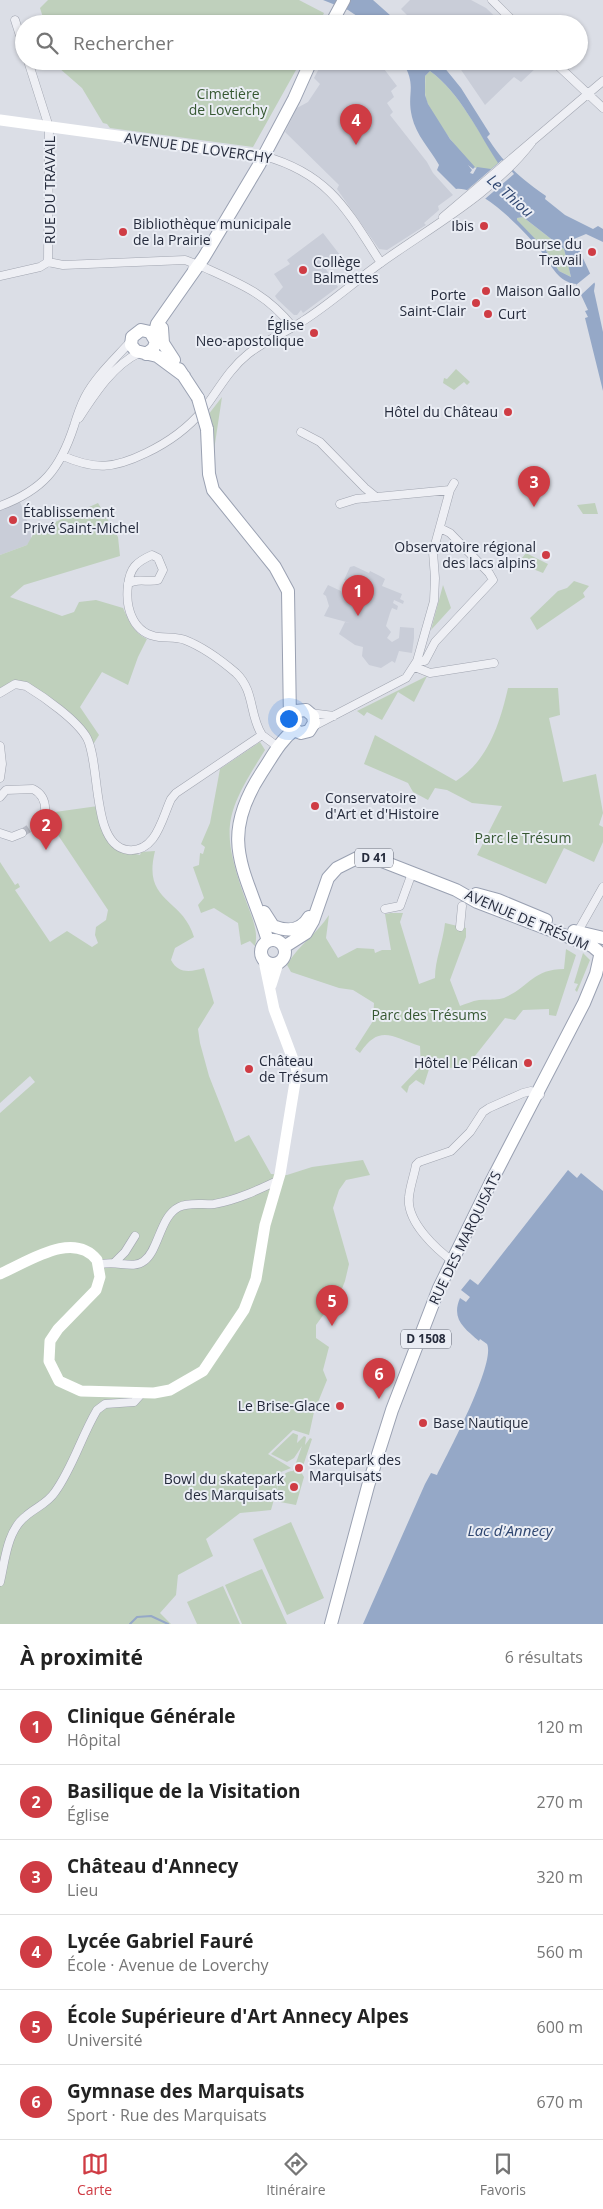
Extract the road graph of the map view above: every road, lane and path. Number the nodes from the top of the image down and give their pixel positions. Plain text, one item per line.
1 (492, 0) edge
2 (339, 3) edge
3 (334, 15) edge
4 (507, 15) edge
5 (31, 70) edge
6 (306, 70) edge
7 (563, 70) edge
8 (603, 81) edge
9 (588, 93) junction
10 (603, 108) edge
11 (0, 120) edge
12 (49, 127) junction
13 (256, 161) junction
14 (48, 262) junction
15 (381, 262) junction
16 (195, 263) junction
17 (0, 276) edge
18 (176, 298) junction
19 (293, 327) junction
20 (151, 336) junction
21 (131, 341) junction
22 (143, 354) junction
23 (174, 360) junction
24 (184, 376) junction
25 (74, 426) junction
26 (301, 432) dead end
27 (62, 456) junction
28 (376, 497) junction
29 (340, 504) dead end
30 (0, 506) edge
31 (440, 528) junction
32 (128, 584) junction
33 (494, 663) dead end
34 (416, 664) junction
35 (289, 670) junction
36 (0, 693) edge
37 (309, 712) junction
38 (334, 716) junction
39 (291, 717) junction
40 (312, 728) junction
41 (294, 730) junction
42 (262, 735) junction
43 (0, 746) edge
44 (278, 747) junction
45 (0, 778) edge
46 (0, 797) edge
47 (45, 813) dead end
48 (0, 833) edge
49 (22, 833) tunnel mouth
50 (412, 873) junction
51 (603, 887) edge
52 (456, 890) junction
53 (251, 894) junction
54 (462, 906) dead end
55 (385, 909) dead end
56 (317, 910) junction
57 (460, 928) dead end
58 (578, 933) junction
59 (560, 934) junction
60 (603, 938) edge
61 (268, 941) junction
62 (284, 947) junction
63 (600, 956) edge
64 (264, 961) junction
65 (278, 963) junction
66 (603, 980) edge
67 (270, 989) junction
68 (540, 1095) junction
69 (279, 1180) junction
70 (135, 1236) dead end
71 (115, 1262) junction
72 (453, 1262) junction
73 (99, 1265) junction
74 (0, 1274) edge
75 (142, 1393) junction
76 (0, 1582) edge
77 (331, 1624) edge

1 - 4 street
2 - 3 main road
5 - 12 street, RUE DU TRAVAIL
6 - 13 main road
7 - 9 street
8 - 9 street
9 - 10 street
9 - 15 street
11 - 12 main road, AVENUE DE LOVERCHY
12 - 13 main road, AVENUE DE LOVERCHY
12 - 14 street, RUE DU TRAVAIL
13 - 15 street, AVENUE DE LOVERCHY
13 - 16 main road
14 - 16 street
14 - 17 street
15 - 19 street
16 - 18 main road
16 - 19 street
16 - 20 main road
18 - 20 main road
18 - 23 main road
19 - 27 street
20 - 21 main road
20 - 22 main road
20 - 23 main road
21 - 22 main road
21 - 25 street
22 - 24 main road
22 - 25 street
23 - 24 main road
24 - 35 main road, bridge
25 - 27 street
26 - 28 street
27 - 30 street
28 - 29 street
28 - 31 street
31 - 34 street
31 - 34 street
32 - 32 street
32 - 42 street
33 - 34 street
34 - 38 street
35 - 37 main road
35 - 39 main road
36 - 42 street
37 - 38 street
37 - 39 main road
37 - 40 main road
38 - 40 street
39 - 41 main road
40 - 41 main road
41 - 44 main road
42 - 44 street
43 - 45 street
44 - 53 main road
46 - 47 street
48 - 49 street
50 - 52 main road, AVENUE DE TRÉSUM / D 41
50 - 55 street
50 - 56 main road, AVENUE DE TRÉSUM / D 41
51 - 58 street
52 - 58 main road, AVENUE DE TRÉSUM / D 41
52 - 59 main road, AVENUE DE TRÉSUM / D 41
53 - 56 main road
53 - 61 main road
54 - 57 street
56 - 62 main road, AVENUE DE TRÉSUM / D 41
58 - 59 street
58 - 60 main road, AVENUE DE TRÉSUM / D 41
59 - 63 main road, AVENUE DE TRÉSUM / D 41
60 - 63 main road, RUE DES MARQUISATS
61 - 62 main road
61 - 64 main road
62 - 65 main road
63 - 68 main road, RUE DES MARQUISATS / D 1508
64 - 65 main road
64 - 67 main road
65 - 67 main road
66 - 68 main road, RUE DES MARQUISATS / D 1508
67 - 69 main road
68 - 72 main road, RUE DES MARQUISATS / D 1508
68 - 72 street
69 - 71 street
69 - 75 main road
70 - 71 street
71 - 73 street
72 - 77 main road, RUE DES MARQUISATS / D 1508
73 - 74 main road
73 - 75 main road
75 - 76 street

